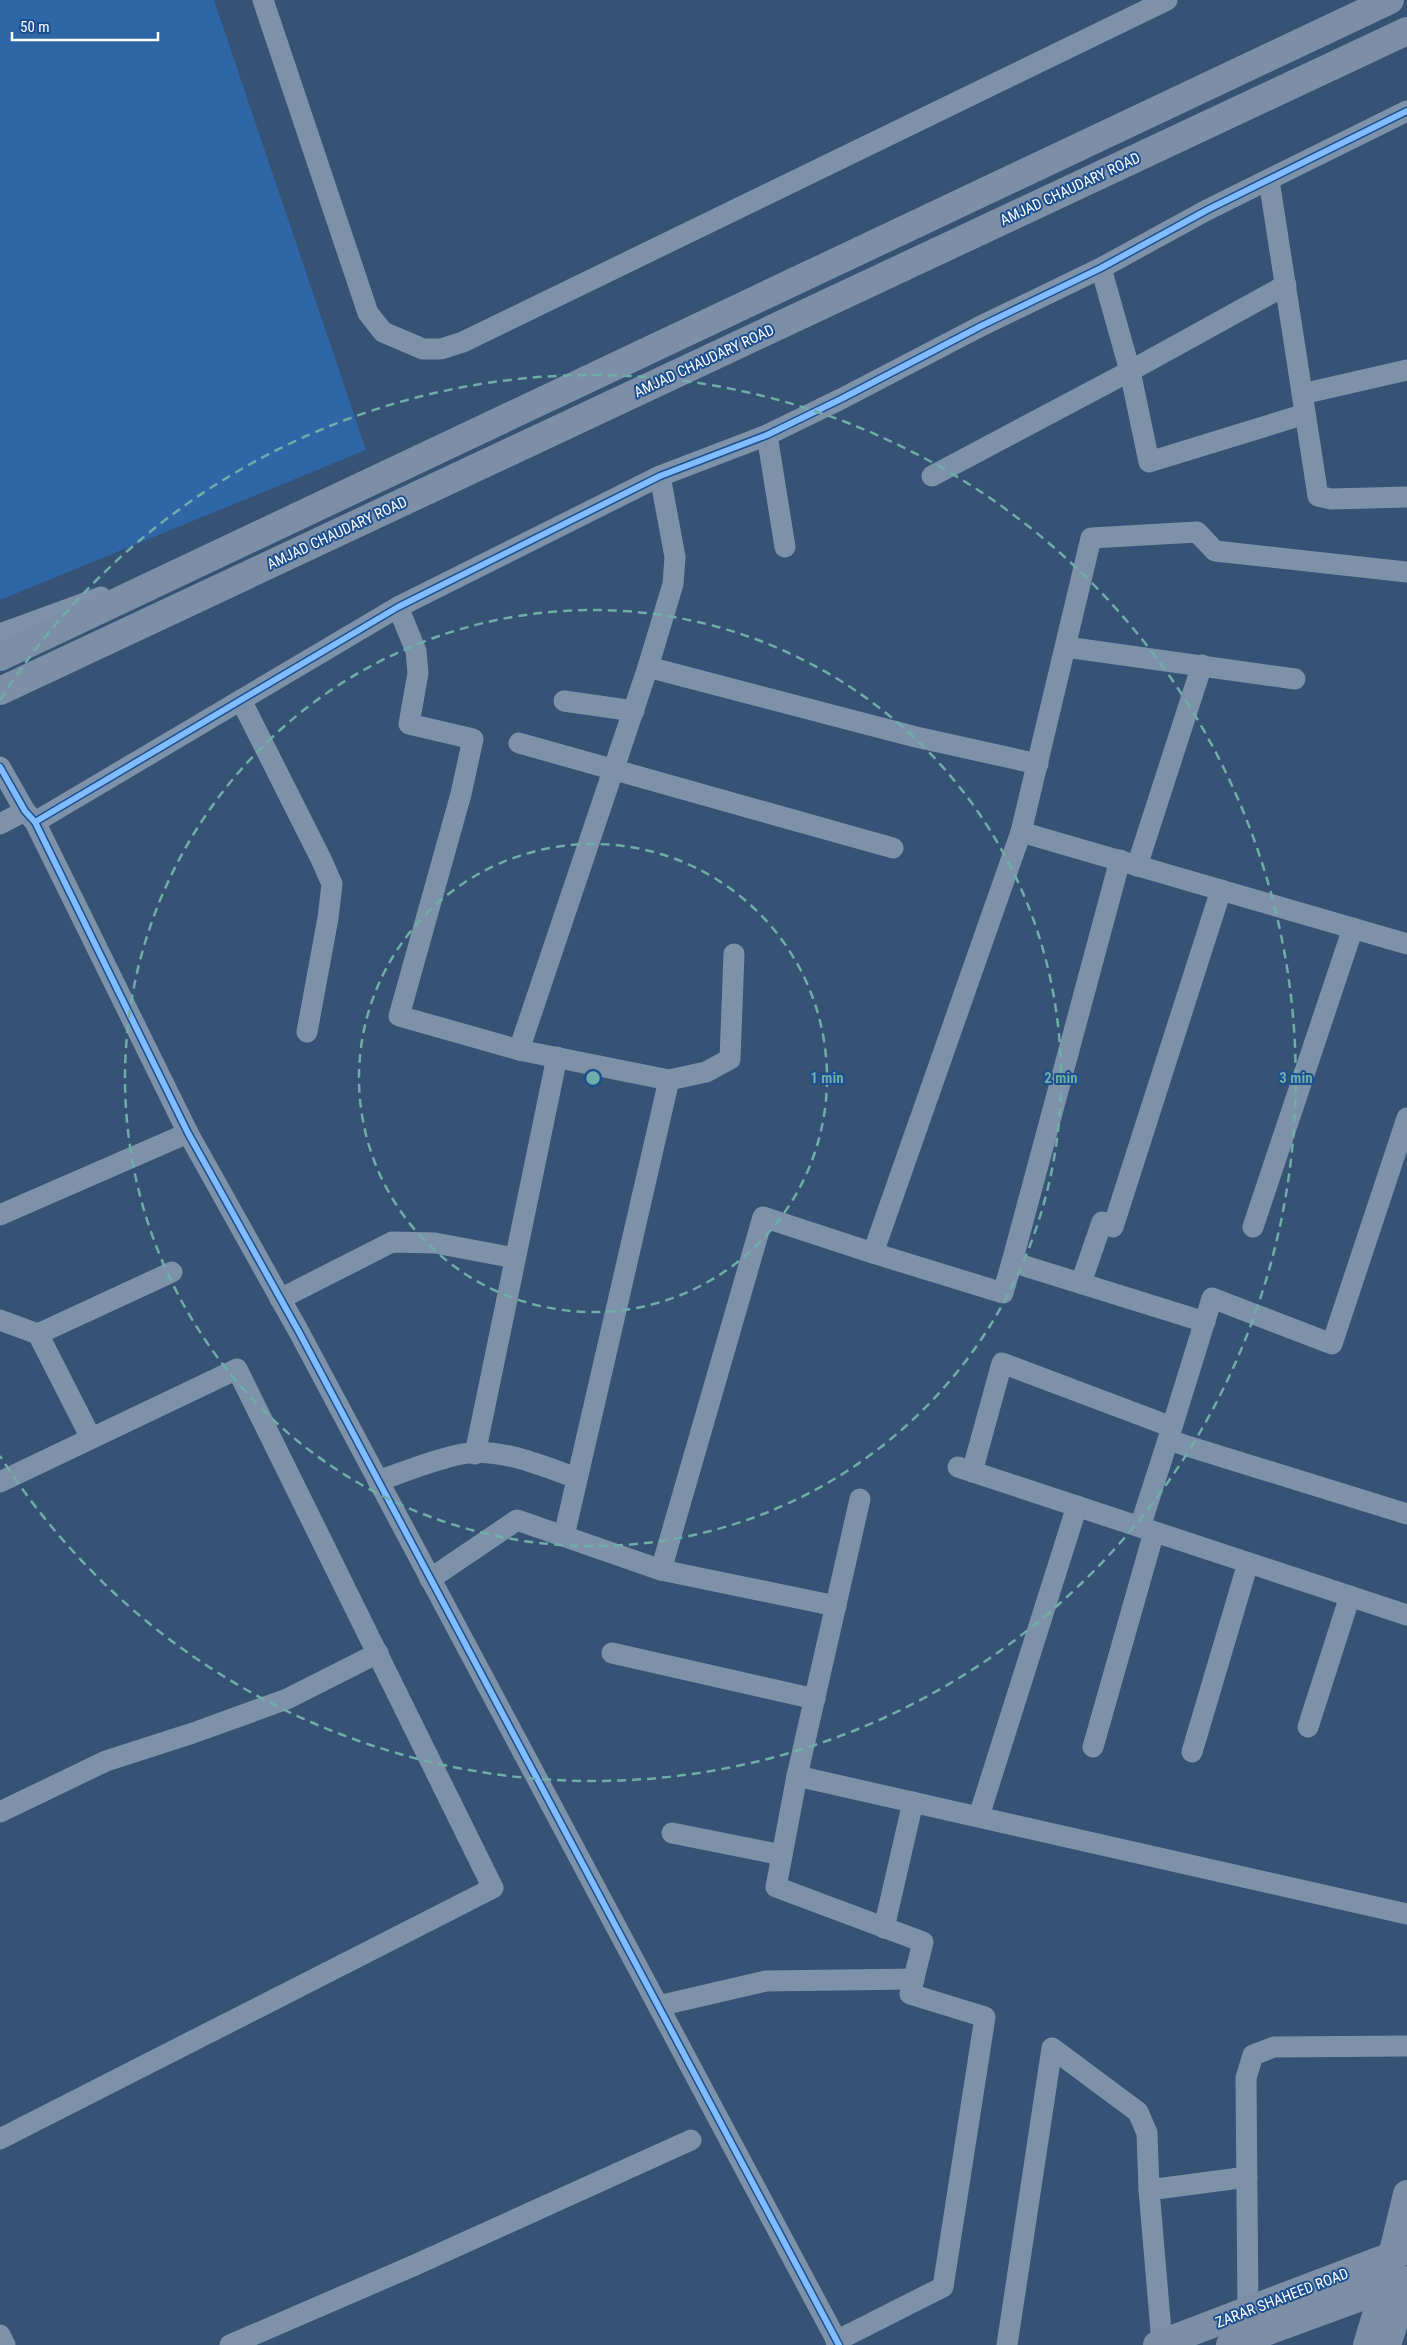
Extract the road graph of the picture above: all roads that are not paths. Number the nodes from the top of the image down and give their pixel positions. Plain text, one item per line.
1 (263, 0) edge
2 (1167, 0) edge
3 (1390, 0) edge
4 (1407, 31) edge
5 (1407, 111) edge
6 (1269, 180) junction
7 (1101, 268) junction
8 (1286, 284) junction
9 (1407, 370) edge
10 (1130, 371) junction
11 (1304, 404) junction
12 (767, 435) junction
13 (660, 476) junction
14 (932, 476) dead end
15 (1407, 497) edge
16 (785, 547) dead end
17 (224, 552) junction
18 (1407, 572) edge
19 (398, 606) junction
20 (0, 634) edge
21 (1066, 647) junction
22 (0, 656) edge
23 (1202, 665) junction
24 (648, 667) junction
25 (1295, 678) dead end
26 (0, 691) edge
27 (241, 700) junction
28 (564, 701) dead end
29 (634, 711) junction
30 (519, 743) dead end
31 (1038, 764) junction
32 (0, 767) edge
33 (614, 769) junction
34 (30, 817) junction
35 (0, 824) edge
36 (1022, 832) junction
37 (893, 848) dead end
38 (1129, 863) junction
39 (1221, 890) junction
40 (1353, 928) junction
41 (1407, 944) edge
42 (734, 954) dead end
43 (306, 1032) dead end
44 (519, 1050) junction
45 (557, 1057) junction
46 (669, 1080) junction
47 (1407, 1118) edge
48 (188, 1133) junction
49 (0, 1215) edge
50 (1253, 1227) dead end
51 (873, 1253) junction
52 (515, 1258) junction
53 (1012, 1262) junction
54 (172, 1272) dead end
55 (1082, 1284) junction
56 (280, 1299) junction
57 (0, 1320) edge
58 (1205, 1322) junction
59 (38, 1334) junction
60 (1170, 1434) junction
61 (91, 1438) junction
62 (475, 1454) junction
63 (578, 1478) junction
64 (378, 1480) junction
65 (0, 1482) edge
66 (860, 1498) dead end
67 (1077, 1506) junction
68 (1407, 1514) edge
69 (1147, 1529) junction
70 (564, 1536) junction
71 (1248, 1563) junction
72 (661, 1570) junction
73 (430, 1579) junction
74 (1350, 1596) junction
75 (836, 1606) junction
76 (1407, 1615) edge
77 (378, 1653) junction
78 (612, 1653) dead end
79 (814, 1699) junction
80 (1308, 1727) dead end
81 (1093, 1747) dead end
82 (1192, 1752) dead end
83 (798, 1776) junction
84 (913, 1802) junction
85 (0, 1812) edge
86 (979, 1816) junction
87 (672, 1833) dead end
88 (782, 1856) junction
89 (1407, 1914) edge
90 (884, 1928) junction
91 (914, 1978) junction
92 (658, 2006) junction
93 (1407, 2046) edge
94 (0, 2139) edge
95 (691, 2140) dead end
96 (1247, 2176) junction
97 (1149, 2190) junction
98 (1407, 2194) edge
99 (1399, 2253) edge
100 (1399, 2283) edge
101 (1248, 2311) junction
102 (0, 2335) edge
103 (838, 2343) edge
104 (1159, 2344) edge
105 (5, 2345) edge
106 (230, 2345) edge
107 (1007, 2345) edge
108 (1230, 2345) edge
109 (1367, 2345) edge
110 (1388, 2345) edge

1 - 2 street
3 - 17 main road, AMJAD CHAUDARY ROAD
4 - 26 main road, AMJAD CHAUDARY ROAD
5 - 6 street
6 - 7 street
6 - 8 street
7 - 10 street
7 - 12 street
8 - 10 street
8 - 11 street
9 - 11 street
10 - 11 street
10 - 14 street
11 - 15 street
12 - 13 street
12 - 16 street
13 - 19 street
13 - 24 street
17 - 20 street
17 - 22 main road, AMJAD CHAUDARY ROAD
18 - 21 street
19 - 27 street
19 - 44 street
21 - 23 street
21 - 31 street
23 - 25 street
23 - 38 street
24 - 29 street
24 - 31 street
27 - 34 street
27 - 43 street
28 - 29 street
29 - 33 street
30 - 33 street
31 - 36 street
32 - 34 street
33 - 37 street
33 - 44 street
34 - 35 street
34 - 48 street
36 - 38 street
36 - 51 street
38 - 39 street
38 - 53 street
39 - 40 street
39 - 55 street
40 - 41 street
40 - 50 street
42 - 46 street
44 - 45 street
45 - 46 street
45 - 52 street
46 - 63 street
47 - 58 street
48 - 49 street
48 - 56 street
51 - 53 street
51 - 72 street
52 - 56 street
52 - 62 street
53 - 55 street
54 - 59 street
55 - 58 street
56 - 64 street
57 - 59 street
58 - 60 street
59 - 61 street
60 - 67 street
60 - 68 street
60 - 69 street
61 - 65 street
61 - 77 street
62 - 63 street
62 - 64 street
63 - 70 street
64 - 73 street
66 - 75 street
67 - 69 street
67 - 86 street
69 - 71 street
69 - 81 street
70 - 72 street
70 - 73 street
71 - 74 street
71 - 82 street
72 - 75 street
73 - 92 street
74 - 76 street
74 - 80 street
75 - 79 street
77 - 85 street
77 - 94 street
78 - 79 street
79 - 83 street
83 - 84 street
83 - 88 street
84 - 86 street
84 - 90 street
86 - 89 street
87 - 88 street
88 - 90 street
90 - 91 street
91 - 92 street
91 - 103 street
92 - 103 street
93 - 96 street
95 - 106 street
96 - 97 street
96 - 101 street
97 - 104 street
97 - 107 street
98 - 99 main road
99 - 100 main road
99 - 101 main road, ZARAR SHAHEED ROAD
100 - 108 main road, ZARAR SHAHEED ROAD
100 - 109 main road
100 - 110 main road
101 - 104 main road, ZARAR SHAHEED ROAD
102 - 105 street

